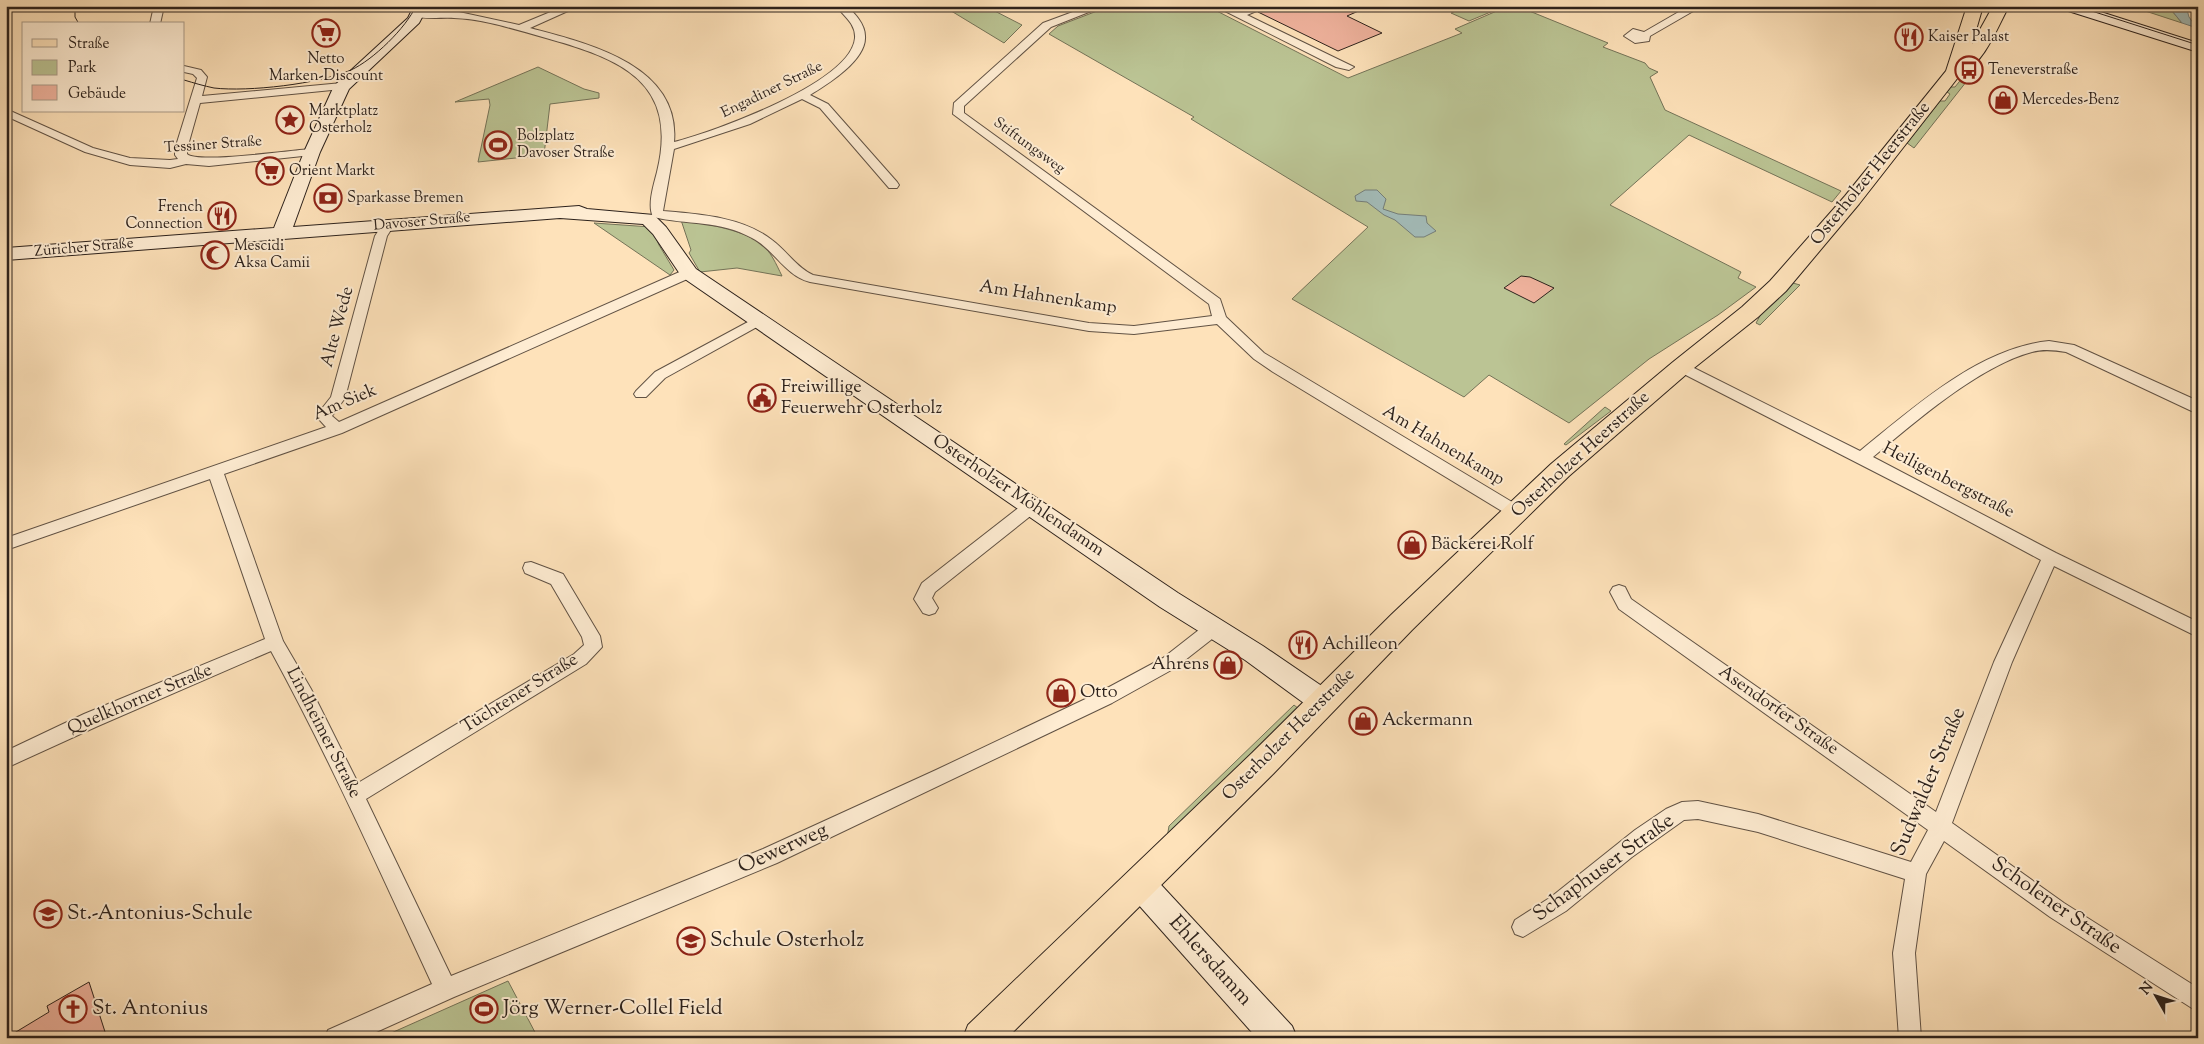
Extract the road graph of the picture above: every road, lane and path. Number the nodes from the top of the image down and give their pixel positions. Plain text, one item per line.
1 (159, 6) edge
2 (574, 6) edge
3 (841, 6) edge
4 (1099, 6) edge
5 (1220, 6) edge
6 (1263, 6) edge
7 (1697, 6) edge
8 (1975, 6) edge
9 (2001, 6) edge
10 (2067, 6) edge
11 (2103, 6) edge
12 (415, 9) edge
13 (1238, 15) junction
14 (155, 22) edge
15 (519, 29) junction
16 (1644, 35) dead end
17 (2198, 36) edge
18 (2198, 48) edge
19 (354, 59) junction
20 (370, 61) junction
21 (1349, 67) dead end
22 (185, 68) edge
23 (1954, 72) junction
24 (648, 84) joint
25 (342, 86) junction
26 (802, 95) junction
27 (195, 100) junction
28 (6, 112) edge
29 (669, 147) junction
30 (312, 152) junction
31 (186, 160) junction
32 (893, 185) dead end
33 (652, 217) junction
34 (388, 225) junction
35 (282, 232) junction
36 (6, 254) edge
37 (689, 273) junction
38 (1220, 319) junction
39 (759, 320) junction
40 (1681, 367) junction
41 (641, 394) dead end
42 (2198, 409) edge
43 (337, 428) junction
44 (1862, 458) junction
45 (215, 471) junction
46 (1032, 506) junction
47 (1516, 512) junction
48 (6, 544) edge
49 (2050, 557) junction
50 (531, 568) dead end
51 (1619, 592) dead end
52 (929, 608) dead end
53 (1215, 628) junction
54 (2198, 630) edge
55 (275, 642) junction
56 (1322, 701) junction
57 (6, 760) edge
58 (355, 795) junction
59 (1941, 826) junction
60 (1916, 873) junction
61 (1140, 884) junction
62 (1523, 927) dead end
63 (446, 989) junction
64 (2198, 1001) edge
65 (336, 1038) edge
66 (981, 1038) edge
67 (1280, 1038) edge
68 (1910, 1038) edge

1 - 14 street
2 - 15 street
3 - 26 street, Engadiner Straße
4 - 38 street, Stiftungsweg
5 - 13 street
6 - 13 street
7 - 16 street
8 - 23 main road, Osterholzer Heerstraße
9 - 23 main road, Osterholzer Heerstraße
10 - 18 main road
11 - 17 main road
12 - 15 street
12 - 19 main road
12 - 20 main road
13 - 21 street
15 - 24 street
19 - 20 main road
19 - 25 main road
20 - 25 main road
22 - 27 street
23 - 40 main road, Osterholzer Heerstraße
24 - 29 street
25 - 27 street
25 - 30 main road
26 - 29 street, Engadiner Straße
26 - 32 street
27 - 31 street
28 - 31 street, Tessiner Straße
29 - 33 street
30 - 31 street, Tessiner Straße
30 - 35 main road
33 - 34 main road, Davoser Straße
33 - 37 main road, Osterholzer Möhlendamm
33 - 38 street, Am Hahnenkamp
34 - 35 main road, Davoser Straße
34 - 43 street, Alte Wede
35 - 36 main road, Züricher Straße
37 - 39 main road, Osterholzer Möhlendamm
37 - 43 street, Am Siek
38 - 47 street, Am Hahnenkamp
39 - 41 street
39 - 46 main road, Osterholzer Möhlendamm
40 - 44 street, Heiligenbergstraße
40 - 47 main road, Osterholzer Heerstraße
42 - 44 street
43 - 45 street, Am Siek
44 - 49 street, Heiligenbergstraße
45 - 48 street, Am Siek
45 - 55 street, Lindheimer Straße
46 - 52 street
46 - 53 main road, Osterholzer Möhlendamm
47 - 56 main road, Osterholzer Heerstraße
49 - 54 street, Heiligenbergstraße
49 - 59 street, Sudwalder Straße
50 - 58 street, Tüchtener Straße
51 - 59 street, Asendorfer Straße
53 - 56 main road, Osterholzer Möhlendamm
53 - 63 street, Oewerweg
55 - 57 street, Quelkhorner Straße
55 - 58 street, Lindheimer Straße
56 - 61 main road, Osterholzer Heerstraße
58 - 63 street, Lindheimer Straße
59 - 60 street, Sudwalder Straße
59 - 64 street, Scholener Straße
60 - 62 street, Schaphuser Straße
60 - 68 street, Sudwalder Straße
61 - 66 main road, Osterholzer Heerstraße
61 - 67 main road, Ehlersdamm
63 - 65 street, Oewerweg

